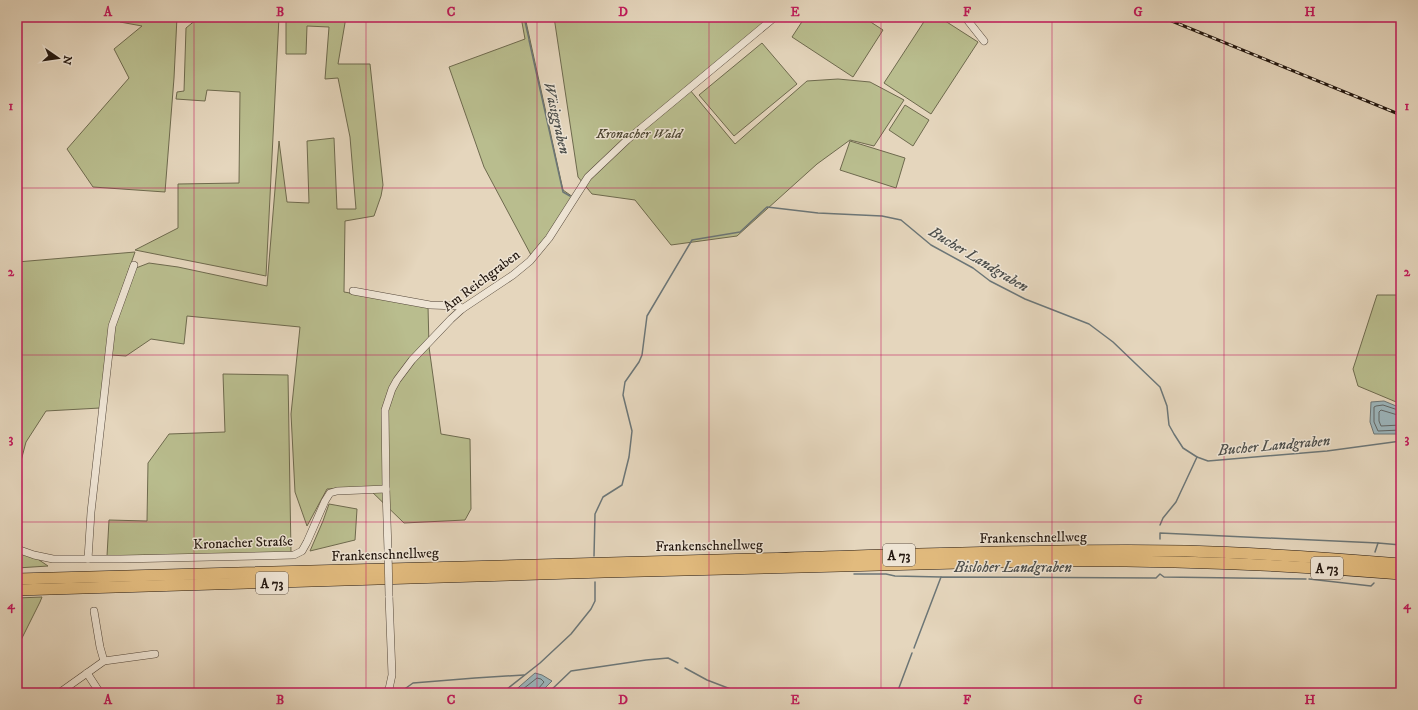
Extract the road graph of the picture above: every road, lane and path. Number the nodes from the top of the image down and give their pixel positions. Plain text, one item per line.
1 (775, 17) edge
2 (965, 17) edge
3 (984, 41) dead end
4 (134, 265) dead end
5 (353, 291) dead end
6 (462, 308) junction
7 (386, 489) junction
8 (17, 549) edge
9 (88, 559) junction
10 (1401, 564) edge
11 (1401, 574) edge
12 (17, 579) edge
13 (17, 590) edge
14 (94, 611) dead end
15 (155, 654) dead end
16 (104, 661) junction
17 (87, 673) junction
18 (59, 693) edge
19 (100, 693) edge
20 (385, 693) edge

1 - 6 street, Am Reichgraben
2 - 3 street
4 - 9 street
5 - 6 street
6 - 7 street, Am Reichgraben
7 - 9 street, Kronacher Straße
7 - 20 street, Am Reichgraben, bridge
8 - 9 street, Kronacher Straße
10 - 12 highway, Frankenschnellweg / A 73
11 - 13 highway, Frankenschnellweg / A 73
14 - 16 street
15 - 16 street
16 - 17 street
17 - 18 street
17 - 19 street

